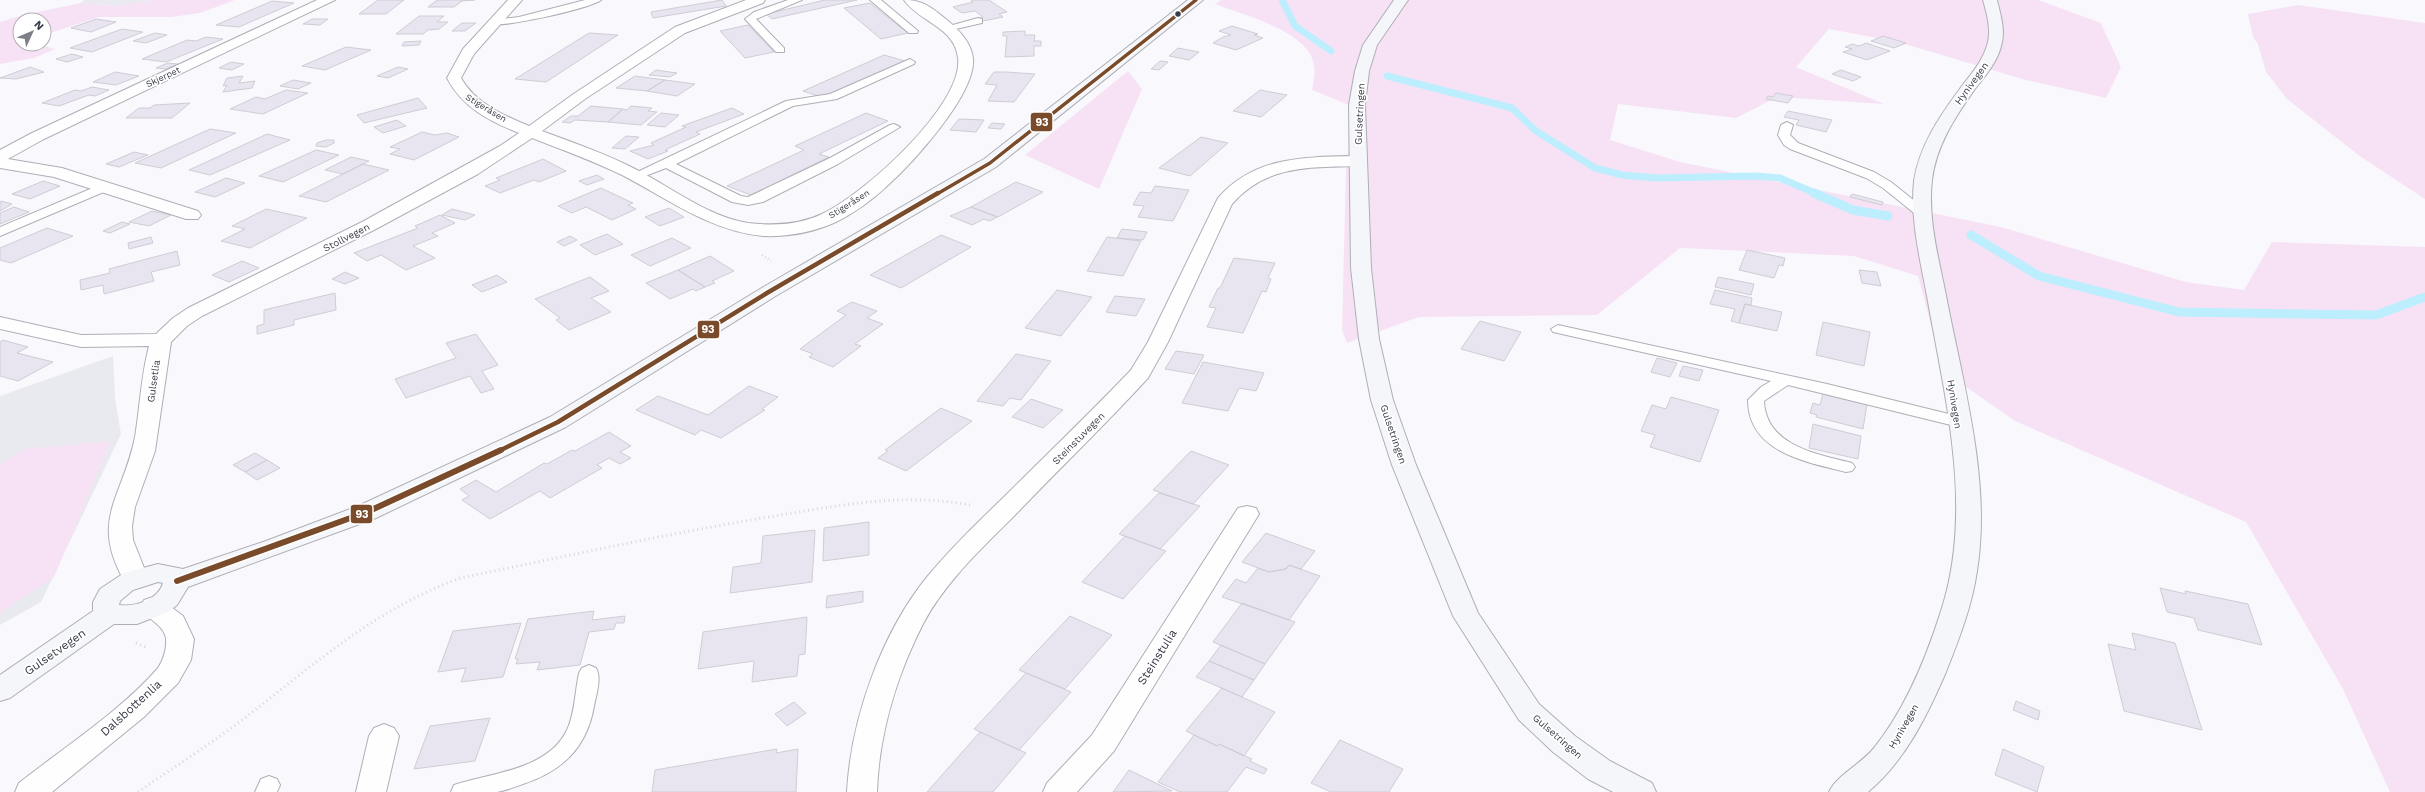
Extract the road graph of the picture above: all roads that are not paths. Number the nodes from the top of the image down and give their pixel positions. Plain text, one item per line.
1 (328, 0) edge
2 (515, 0) edge
3 (596, 0) edge
4 (758, 0) edge
5 (797, 0) edge
6 (875, 0) edge
7 (911, 0) edge
8 (1196, 0) edge
9 (1401, 0) edge
10 (1990, 0) edge
11 (978, 21) dead end
12 (494, 24) junction
13 (947, 28) junction
14 (914, 31) dead end
15 (780, 50) dead end
16 (910, 62) dead end
17 (1787, 125) dead end
18 (894, 127) dead end
19 (530, 131) junction
20 (0, 157) edge
21 (1357, 161) junction
22 (0, 162) edge
23 (668, 164) junction
24 (636, 176) junction
25 (102, 188) junction
26 (1924, 214) junction
27 (192, 215) dead end
28 (0, 232) edge
29 (0, 322) edge
30 (1558, 329) dead end
31 (161, 340) junction
32 (1783, 381) junction
33 (1959, 422) junction
34 (1846, 467) dead end
35 (1247, 514) dead end
36 (135, 578) junction
37 (177, 581) junction
38 (153, 608) junction
39 (110, 613) junction
40 (589, 673) dead end
41 (0, 690) edge
42 (384, 736) dead end
43 (30, 792) edge
44 (371, 792) edge
45 (462, 792) edge
46 (862, 792) edge
47 (1058, 792) edge
48 (1641, 792) edge
49 (1844, 792) edge

1 - 20 street, Skjerpet
2 - 12 street, Stigeråsen
3 - 12 lane
4 - 19 street
5 - 15 lane
6 - 14 lane
7 - 13 street, Stigeråsen
8 - 37 street
9 - 21 street, Gulsetringen
10 - 26 street, Hynivegen
11 - 13 lane
12 - 19 street, Stigeråsen
13 - 24 street, Stigeråsen
16 - 23 lane
17 - 26 lane
18 - 23 lane
19 - 24 street, Stigeråsen
19 - 31 street, Stollvegen
21 - 46 street, Steinstuvegen
21 - 48 street, Gulsetringen
22 - 25 street
23 - 24 lane
25 - 27 street
25 - 28 lane
26 - 33 street, Hynivegen
29 - 31 street
30 - 32 lane
31 - 36 street, Gulsetlia
32 - 33 lane
32 - 34 lane
33 - 49 street, Hynivegen
35 - 47 street, Steinstulia
36 - 37 street
36 - 39 street
37 - 38 street
38 - 39 street
38 - 43 street, Dalsbottenlia
39 - 41 street, Gulsetvegen
40 - 45 lane
42 - 44 street

